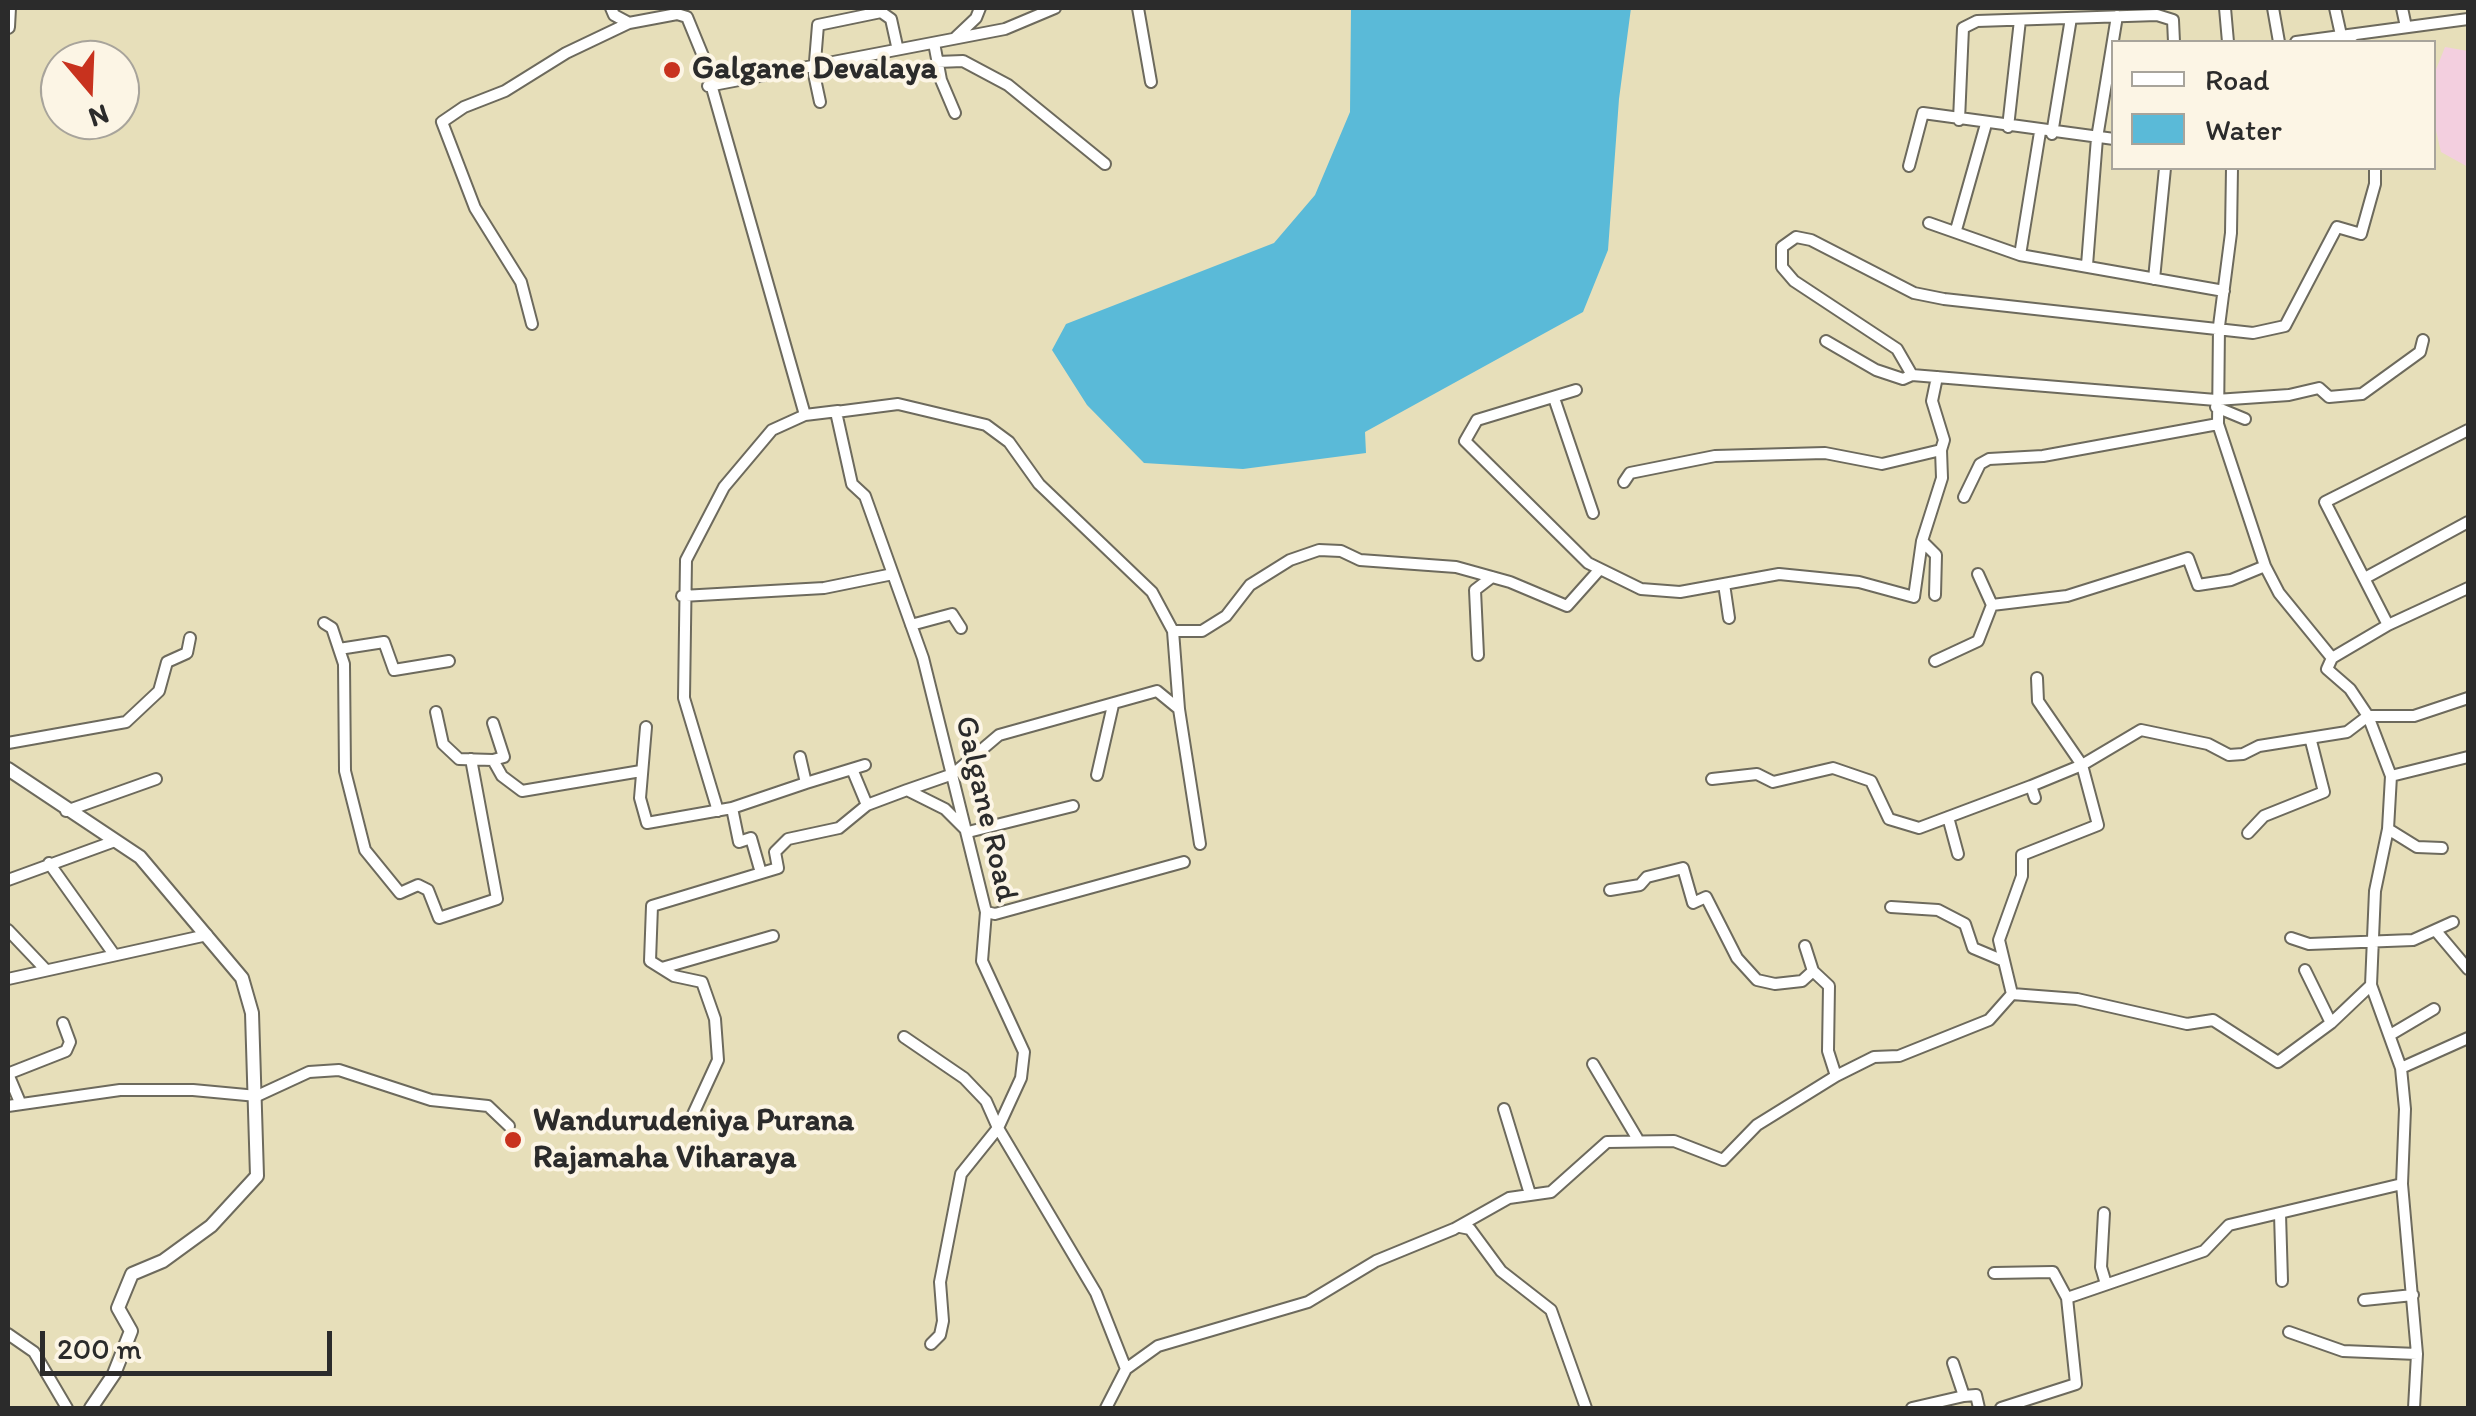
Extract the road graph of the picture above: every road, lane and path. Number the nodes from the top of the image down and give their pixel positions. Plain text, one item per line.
1 (9, 8) edge
2 (611, 8) edge
3 (980, 8) edge
4 (1055, 8) edge
5 (1138, 8) edge
6 (2225, 8) edge
7 (2273, 8) edge
8 (2335, 8) edge
9 (2402, 8) edge
10 (2117, 16) junction
11 (2071, 18) junction
12 (2468, 19) edge
13 (2020, 20) junction
14 (629, 23) junction
15 (8, 27) edge
16 (2406, 28) junction
17 (2340, 35) junction
18 (955, 38) junction
19 (2113, 40) edge
20 (2174, 40) edge
21 (2228, 40) edge
22 (2279, 40) edge
23 (2309, 40) edge
24 (2349, 40) edge
25 (934, 43) junction
26 (896, 46) junction
27 (2111, 53) edge
28 (937, 62) junction
29 (816, 63) junction
30 (1150, 82) dead end
31 (708, 86) junction
32 (820, 102) dead end
33 (956, 113) dead end
34 (1959, 120) junction
35 (1986, 124) junction
36 (2008, 127) junction
37 (2046, 133) junction
38 (2097, 138) junction
39 (2111, 139) edge
40 (1105, 164) dead end
41 (1909, 166) dead end
42 (2165, 170) edge
43 (2232, 170) edge
44 (2375, 170) edge
45 (1929, 223) dead end
46 (1956, 230) junction
47 (2020, 255) junction
48 (2087, 265) junction
49 (2154, 279) junction
50 (2224, 291) junction
51 (532, 324) dead end
52 (2219, 326) junction
53 (1826, 340) dead end
54 (2422, 340) dead end
55 (1912, 375) junction
56 (1937, 377) junction
57 (1576, 390) dead end
58 (1554, 398) junction
59 (2216, 403) junction
60 (836, 412) junction
61 (805, 416) junction
62 (961, 418) dead end
63 (2245, 419) dead end
64 (2218, 424) junction
65 (2468, 430) edge
66 (1940, 450) junction
67 (1624, 482) dead end
68 (1964, 497) dead end
69 (1593, 513) dead end
70 (2468, 522) edge
71 (1922, 541) junction
72 (2265, 566) junction
73 (1600, 568) junction
74 (892, 574) junction
75 (1978, 574) dead end
76 (1492, 577) junction
77 (2365, 578) junction
78 (1724, 584) junction
79 (2468, 588) edge
80 (1935, 594) dead end
81 (682, 596) junction
82 (1992, 605) junction
83 (1729, 618) dead end
84 (324, 623) dead end
85 (911, 625) junction
86 (2388, 625) junction
87 (961, 628) dead end
88 (1173, 631) junction
89 (190, 638) dead end
90 (339, 650) junction
91 (1478, 655) dead end
92 (2332, 658) junction
93 (1935, 660) dead end
94 (449, 661) dead end
95 (2038, 678) dead end
96 (2468, 698) edge
97 (1113, 705) junction
98 (1179, 709) junction
99 (436, 712) dead end
100 (2368, 716) junction
101 (493, 723) dead end
102 (646, 727) dead end
103 (2312, 740) junction
104 (8, 744) edge
105 (800, 756) dead end
106 (2468, 756) edge
107 (471, 760) junction
108 (493, 760) junction
109 (865, 765) dead end
110 (2082, 765) junction
111 (8, 769) edge
112 (852, 770) junction
113 (641, 771) junction
114 (953, 774) junction
115 (1097, 775) dead end
116 (2390, 776) junction
117 (1712, 779) dead end
118 (156, 780) dead end
119 (806, 782) junction
120 (907, 790) junction
121 (866, 805) junction
122 (1073, 806) dead end
123 (732, 808) junction
124 (718, 810) junction
125 (65, 811) junction
126 (1948, 817) junction
127 (2388, 829) junction
128 (968, 832) junction
129 (2248, 833) dead end
130 (115, 841) junction
131 (1200, 844) dead end
132 (2442, 848) dead end
133 (1958, 854) dead end
134 (1184, 862) dead end
135 (50, 863) junction
136 (761, 873) junction
137 (8, 880) edge
138 (1610, 890) dead end
139 (1891, 907) dead end
140 (986, 912) junction
141 (2453, 922) dead end
142 (8, 930) edge
143 (2436, 930) junction
144 (207, 935) junction
145 (773, 936) dead end
146 (2291, 938) dead end
147 (2370, 944) junction
148 (1805, 946) dead end
149 (113, 954) junction
150 (2004, 961) junction
151 (662, 968) junction
152 (2468, 969) edge
153 (46, 970) junction
154 (2306, 970) dead end
155 (1813, 971) junction
156 (8, 978) edge
157 (2371, 985) junction
158 (2012, 994) junction
159 (2434, 1009) dead end
160 (63, 1023) dead end
161 (2331, 1023) junction
162 (2390, 1035) junction
163 (904, 1038) dead end
164 (2468, 1038) edge
165 (1593, 1064) dead end
166 (2401, 1068) junction
167 (8, 1074) edge
168 (1836, 1076) junction
169 (257, 1096) junction
170 (20, 1100) junction
171 (8, 1106) edge
172 (1504, 1109) dead end
173 (688, 1124) dead end
174 (508, 1126) dead end
175 (998, 1128) junction
176 (1637, 1138) junction
177 (2402, 1184) junction
178 (1530, 1194) junction
179 (2104, 1214) dead end
180 (2280, 1214) junction
181 (1454, 1229) junction
182 (1994, 1274) dead end
183 (2282, 1281) dead end
184 (2106, 1284) junction
185 (2414, 1294) junction
186 (2067, 1298) junction
187 (2364, 1300) dead end
188 (2289, 1332) dead end
189 (8, 1334) edge
190 (931, 1344) dead end
191 (2417, 1354) junction
192 (1953, 1363) dead end
193 (1126, 1369) junction
194 (1964, 1396) junction
195 (67, 1408) edge
196 (91, 1408) edge
197 (1106, 1408) edge
198 (1586, 1408) edge
199 (1912, 1408) edge
200 (1979, 1408) edge
201 (2001, 1408) edge
202 (2414, 1408) edge

1 - 15 street
2 - 14 street
3 - 18 street
4 - 18 street
5 - 30 street
6 - 21 street
7 - 22 street
8 - 17 street
9 - 16 street
10 - 11 street
10 - 19 street
10 - 20 street
11 - 13 street
11 - 37 street
12 - 16 street
13 - 34 street
13 - 36 street
14 - 31 street
14 - 51 street
16 - 17 street
17 - 23 street
17 - 24 street
18 - 25 street
25 - 26 street
25 - 28 street
26 - 29 street
26 - 29 street
27 - 38 street
28 - 33 street
28 - 40 street
29 - 31 street
29 - 32 street
31 - 61 street
34 - 35 street
34 - 41 street
35 - 36 street
35 - 46 street
36 - 37 street
37 - 38 street
37 - 47 street
38 - 39 street
38 - 48 street
42 - 49 street
43 - 50 street
44 - 52 street
45 - 46 street
46 - 47 street
47 - 48 street
48 - 49 street
49 - 50 street
50 - 52 street
52 - 55 street
52 - 59 street
53 - 55 street
54 - 59 street
55 - 56 street
56 - 59 street
56 - 66 street
57 - 58 street
58 - 69 street
58 - 73 street
59 - 63 street
59 - 64 street
60 - 61 street
60 - 62 street
60 - 74 street, Galgane Road
60 - 88 street
61 - 81 street
64 - 68 street
64 - 72 street
65 - 77 street
66 - 67 street
66 - 71 street
70 - 77 street
71 - 78 street
71 - 80 street
72 - 82 street
72 - 92 street
73 - 76 street
73 - 78 street
74 - 81 street
74 - 85 street, Galgane Road
75 - 82 street
76 - 88 street
76 - 91 street
77 - 86 street
78 - 83 street
79 - 86 street
81 - 124 street
82 - 93 street
84 - 90 street
85 - 87 street
85 - 114 street, Galgane Road
86 - 92 street
88 - 98 street
89 - 104 street
90 - 94 street
90 - 107 street
92 - 100 street
95 - 110 street
96 - 100 street
97 - 98 street
97 - 114 street
97 - 115 street
98 - 131 street
99 - 107 street
100 - 103 street
100 - 116 street
101 - 108 street
102 - 113 street
103 - 110 street
103 - 129 street
105 - 119 street
106 - 116 street
107 - 108 street
108 - 113 street
109 - 112 street
110 - 126 street
110 - 150 street
111 - 125 street
112 - 119 street
112 - 121 street
113 - 124 street
114 - 120 street
114 - 128 street, Galgane Road
116 - 127 street
117 - 126 street
118 - 125 street
119 - 123 street
120 - 121 street
120 - 128 street
121 - 136 street
122 - 128 street
123 - 124 street
123 - 136 street
125 - 130 street
126 - 133 street
127 - 132 street
127 - 147 street
128 - 140 street, Galgane Road
130 - 135 street
130 - 144 street
134 - 140 street
135 - 137 street
135 - 149 street
136 - 151 street
138 - 155 street
139 - 150 street
140 - 175 street, Galgane Road
141 - 143 street
142 - 153 street
143 - 147 street
143 - 152 street
144 - 149 street
144 - 169 street
145 - 151 street
146 - 147 street
147 - 157 street
148 - 155 street
149 - 153 street
150 - 158 street
151 - 173 street
153 - 156 street
154 - 161 street
155 - 168 street
157 - 161 street
157 - 162 street
158 - 161 street
158 - 168 street
159 - 162 street
160 - 167 street
162 - 166 street
163 - 175 street
164 - 166 street
165 - 176 street
166 - 177 street
167 - 170 street
168 - 176 street
169 - 170 street
169 - 174 street
169 - 196 street
170 - 171 street
172 - 178 street
175 - 190 street, Galgane Road
175 - 193 street
176 - 178 street
177 - 180 street
177 - 185 street
178 - 181 street
179 - 184 street
180 - 183 street
180 - 184 street
181 - 193 street
181 - 198 street
182 - 186 street
184 - 186 street
185 - 187 street
185 - 191 street
186 - 201 street
188 - 191 street
189 - 195 street
191 - 202 street
192 - 194 street
193 - 197 street
194 - 199 street
194 - 200 street

